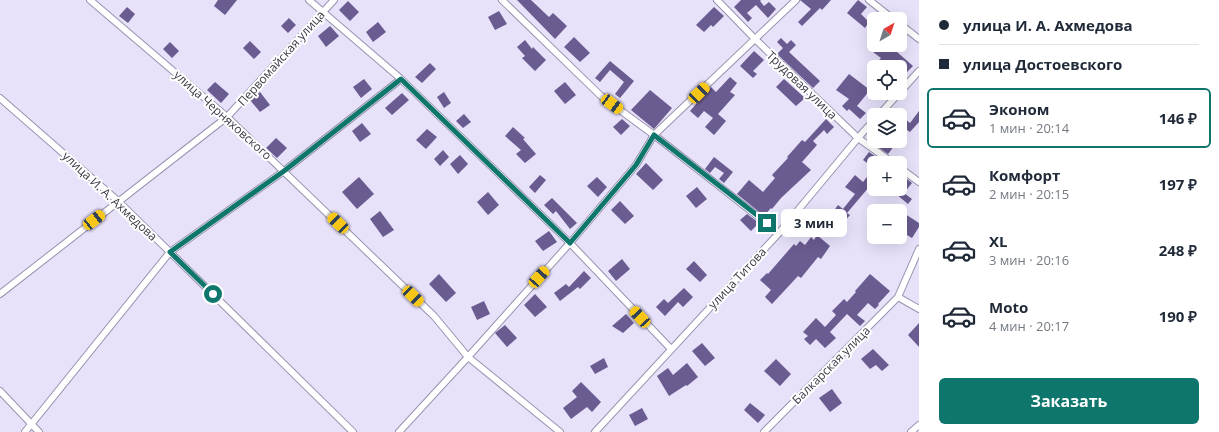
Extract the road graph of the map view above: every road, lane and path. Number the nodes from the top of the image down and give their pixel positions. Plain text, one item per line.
1 (90, 0) edge
2 (309, 0) edge
3 (334, 0) edge
4 (502, 0) edge
5 (717, 0) edge
6 (796, 0) edge
7 (869, 0) edge
8 (323, 11) junction
9 (884, 12) edge
10 (907, 30) edge
11 (755, 39) junction
12 (919, 39) edge
13 (919, 71) edge
14 (401, 79) junction
15 (907, 84) edge
16 (0, 98) edge
17 (892, 100) edge
18 (885, 108) edge
19 (228, 117) junction
20 (867, 128) edge
21 (654, 135) junction
22 (858, 138) junction
23 (882, 156) edge
24 (284, 171) junction
25 (907, 173) edge
26 (919, 182) edge
27 (118, 201) junction
28 (779, 233) junction
29 (570, 243) junction
30 (919, 249) edge
31 (170, 252) junction
32 (0, 294) edge
33 (898, 297) junction
34 (919, 308) edge
35 (671, 349) junction
36 (468, 357) junction
37 (0, 391) edge
38 (32, 424) junction
39 (919, 425) edge
40 (25, 432) edge
41 (39, 432) edge
42 (353, 432) edge
43 (399, 432) edge
44 (560, 432) edge
45 (595, 432) edge
46 (764, 432) edge
47 (912, 432) edge

1 - 19 street, улица Черняховского
2 - 8 street
3 - 8 street, Первомайская улица
4 - 21 street
5 - 11 street, Трудовая улица
6 - 11 street
7 - 9 street
8 - 14 street
8 - 19 street, Первомайская улица
10 - 12 street
11 - 21 street
11 - 22 street, Трудовая улица
13 - 15 street
14 - 24 street
14 - 29 street
16 - 27 street, улица И. А. Ахмедова
17 - 18 street
19 - 24 street, улица Черняховского
19 - 27 street, Первомайская улица
20 - 22 street, улица Титова
21 - 28 street
21 - 29 street
22 - 23 street, Трудовая улица
22 - 28 street, улица Титова
24 - 31 street
24 - 36 street, улица Черняховского
25 - 26 street
27 - 31 street, улица И. А. Ахмедова
27 - 32 street, Первомайская улица
28 - 35 street, улица Титова
29 - 35 street
29 - 36 street
30 - 33 street
31 - 38 street
31 - 42 street, улица И. А. Ахмедова
33 - 34 street
33 - 46 street, Балкарская улица
35 - 45 street, улица Титова
36 - 43 street
36 - 44 street, улица Черняховского
37 - 38 street
38 - 40 street
38 - 41 street
39 - 47 street

